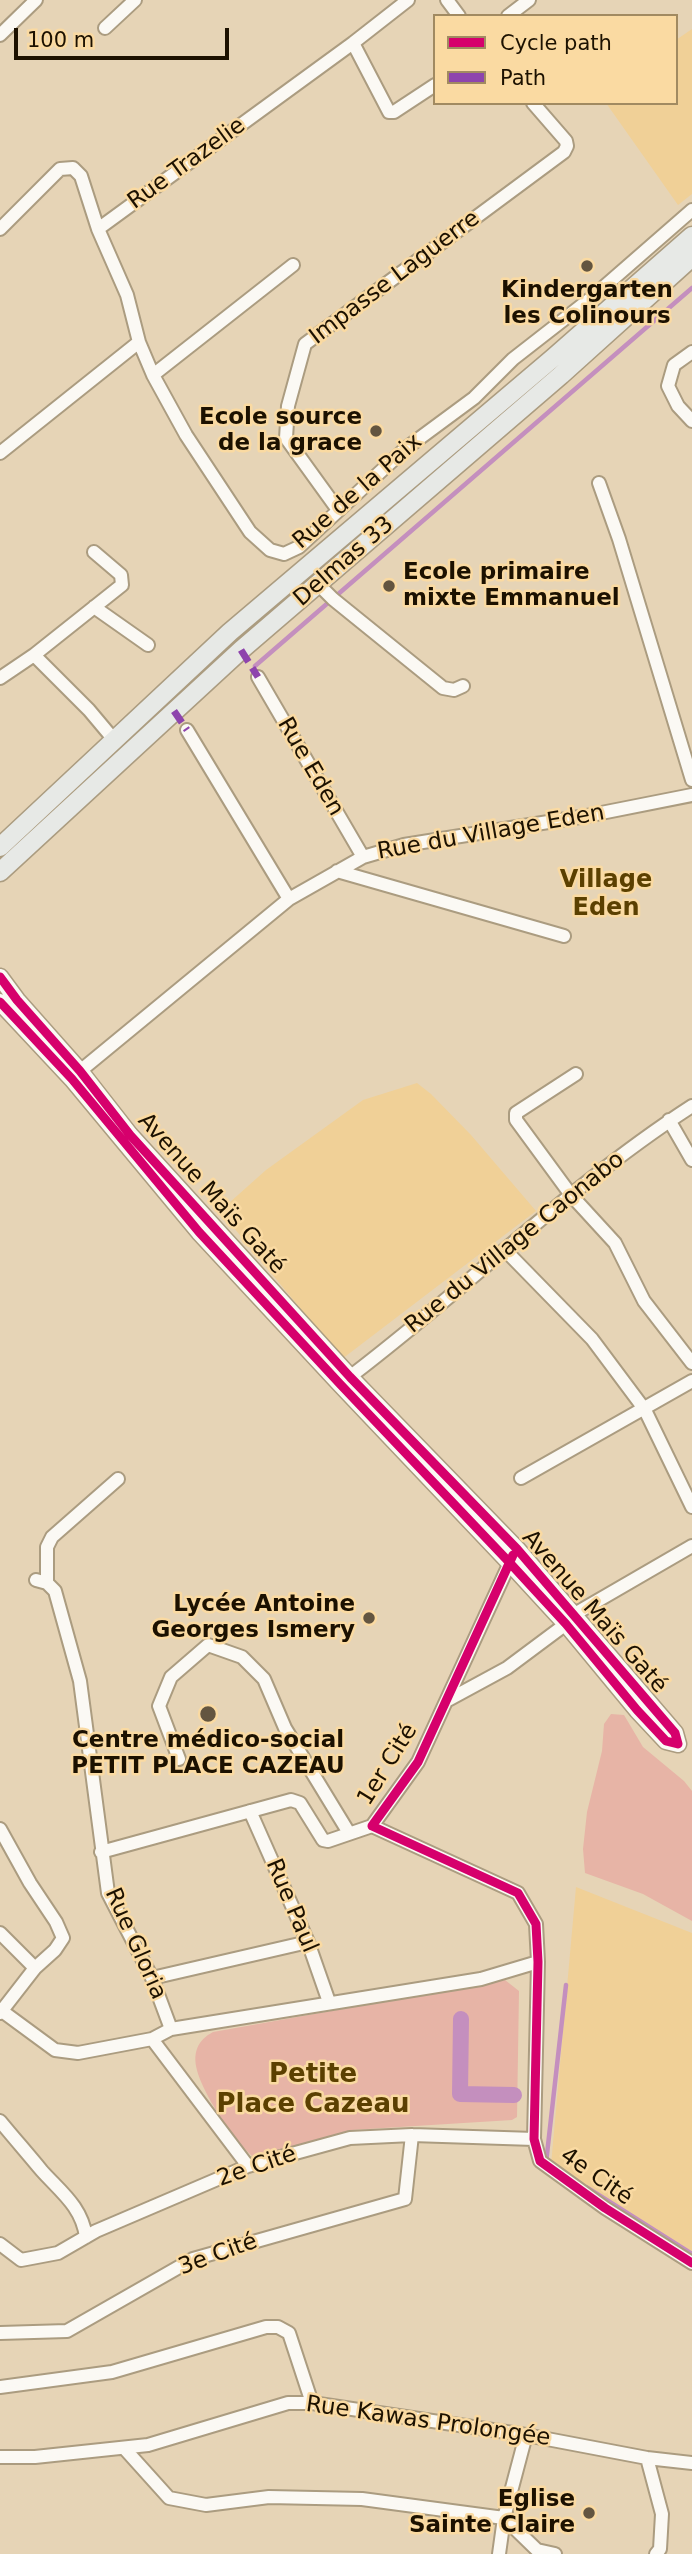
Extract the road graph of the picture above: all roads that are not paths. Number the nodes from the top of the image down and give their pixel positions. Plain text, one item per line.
1 (36, 0) edge
2 (135, 0) edge
3 (408, 0) edge
4 (528, 0) edge
5 (510, 14) edge
6 (105, 28) dead end
7 (0, 35) edge
8 (353, 43) junction
9 (433, 86) edge
10 (535, 105) edge
11 (692, 210) edge
12 (0, 229) edge
13 (99, 229) junction
14 (692, 236) edge
15 (692, 257) edge
16 (293, 265) dead end
17 (139, 342) junction
18 (692, 352) edge
19 (153, 375) junction
20 (692, 421) edge
21 (0, 453) edge
22 (599, 483) dead end
23 (338, 510) junction
24 (94, 552) dead end
25 (318, 584) junction
26 (94, 607) junction
27 (148, 645) dead end
28 (34, 655) junction
29 (258, 677) dead end
30 (0, 678) edge
31 (463, 686) dead end
32 (187, 730) dead end
33 (115, 741) junction
34 (692, 780) edge
35 (692, 795) edge
36 (0, 847) edge
37 (363, 857) junction
38 (337, 871) junction
39 (0, 872) edge
40 (289, 899) junction
41 (564, 936) dead end
42 (0, 977) edge
43 (0, 1002) edge
44 (576, 1074) dead end
45 (76, 1075) junction
46 (692, 1105) edge
47 (669, 1121) junction
48 (692, 1160) edge
49 (571, 1195) junction
50 (506, 1251) junction
51 (692, 1363) edge
52 (345, 1381) junction
53 (692, 1381) edge
54 (645, 1410) junction
55 (521, 1478) dead end
56 (118, 1479) dead end
57 (692, 1507) edge
58 (692, 1546) edge
59 (513, 1555) junction
60 (569, 1620) junction
61 (447, 1700) junction
62 (692, 1755) edge
63 (179, 1759) dead end
64 (250, 1811) junction
65 (372, 1826) junction
66 (0, 1829) edge
67 (349, 1833) junction
68 (102, 1852) junction
69 (0, 1933) edge
70 (308, 1942) junction
71 (538, 1962) junction
72 (35, 1968) junction
73 (152, 1978) junction
74 (329, 2002) junction
75 (3, 2010) edge
76 (171, 2029) junction
77 (152, 2039) junction
78 (0, 2121) edge
79 (412, 2135) junction
80 (534, 2139) junction
81 (247, 2166) junction
82 (86, 2237) junction
83 (0, 2244) edge
84 (692, 2263) edge
85 (0, 2333) edge
86 (0, 2387) edge
87 (312, 2403) junction
88 (526, 2435) junction
89 (124, 2448) junction
90 (0, 2457) edge
91 (647, 2458) junction
92 (692, 2463) edge
93 (504, 2518) junction
94 (499, 2554) edge
95 (555, 2554) edge
96 (656, 2554) edge

1 - 7 street
2 - 6 street
3 - 8 street, Rue Trazelie
4 - 5 street
8 - 9 street
8 - 13 street, Rue Trazelie
10 - 23 street, Impasse Laguerre
11 - 23 street, Rue de la Paix
12 - 13 street
13 - 17 street, Rue de la Paix
14 - 33 main road, Delmas 33
15 - 25 main road, Delmas 33
16 - 19 street
17 - 19 street, Rue de la Paix
17 - 21 street
18 - 20 street
19 - 23 street, Rue de la Paix
22 - 34 street
24 - 26 street
25 - 31 street
25 - 39 main road, Delmas 33
26 - 27 street
26 - 28 street
28 - 30 street
28 - 33 street
29 - 37 street, Rue Eden
32 - 40 street
33 - 36 main road, Delmas 33
35 - 37 street, Rue du Village Eden
37 - 38 street, Rue du Village Eden
38 - 40 street, Rue du Village Eden
38 - 41 street
40 - 45 street, Rue du Village Eden
42 - 45 street, Avenue Maïs Gaté
43 - 45 street, Avenue Maïs Gaté
44 - 49 street
45 - 52 street, Avenue Maïs Gaté
46 - 47 street, Rue du Village Caonabo
47 - 48 street
47 - 49 street, Rue du Village Caonabo
49 - 50 street, Rue du Village Caonabo
49 - 51 street
50 - 52 street, Rue du Village Caonabo
50 - 54 street
52 - 59 street, Avenue Maïs Gaté
53 - 54 street
54 - 55 street
54 - 57 street
56 - 68 street, Rue Gloria
58 - 60 street
59 - 60 street, Avenue Maïs Gaté
59 - 61 street, 1er Cité
60 - 61 street
60 - 62 street, Avenue Maïs Gaté
61 - 65 street, 1er Cité
63 - 67 street
64 - 67 street
64 - 68 street
64 - 70 street, Rue Paul
65 - 67 street
65 - 71 street, 1er Cité
66 - 72 street
68 - 73 street, Rue Gloria
69 - 72 street
70 - 73 street
70 - 74 street, Rue Paul
71 - 74 street
71 - 80 street, 4e Cité
72 - 75 street
73 - 76 street, Rue Gloria
74 - 76 street
75 - 77 street
76 - 77 street
77 - 81 street
78 - 82 street
79 - 80 street, 2e Cité
79 - 81 street, 2e Cité
79 - 85 street, 3e Cité
80 - 84 street, 4e Cité
81 - 82 street, 2e Cité
82 - 83 street, 2e Cité
86 - 87 street
87 - 88 street, Rue Kawas Prolongée
87 - 89 street, Rue Kawas Prolongée
88 - 91 street, Rue Kawas Prolongée
88 - 93 street
89 - 90 street, Rue Kawas Prolongée
89 - 93 street
91 - 92 street, Rue Kawas Prolongée
91 - 96 street
93 - 94 street
93 - 95 street

